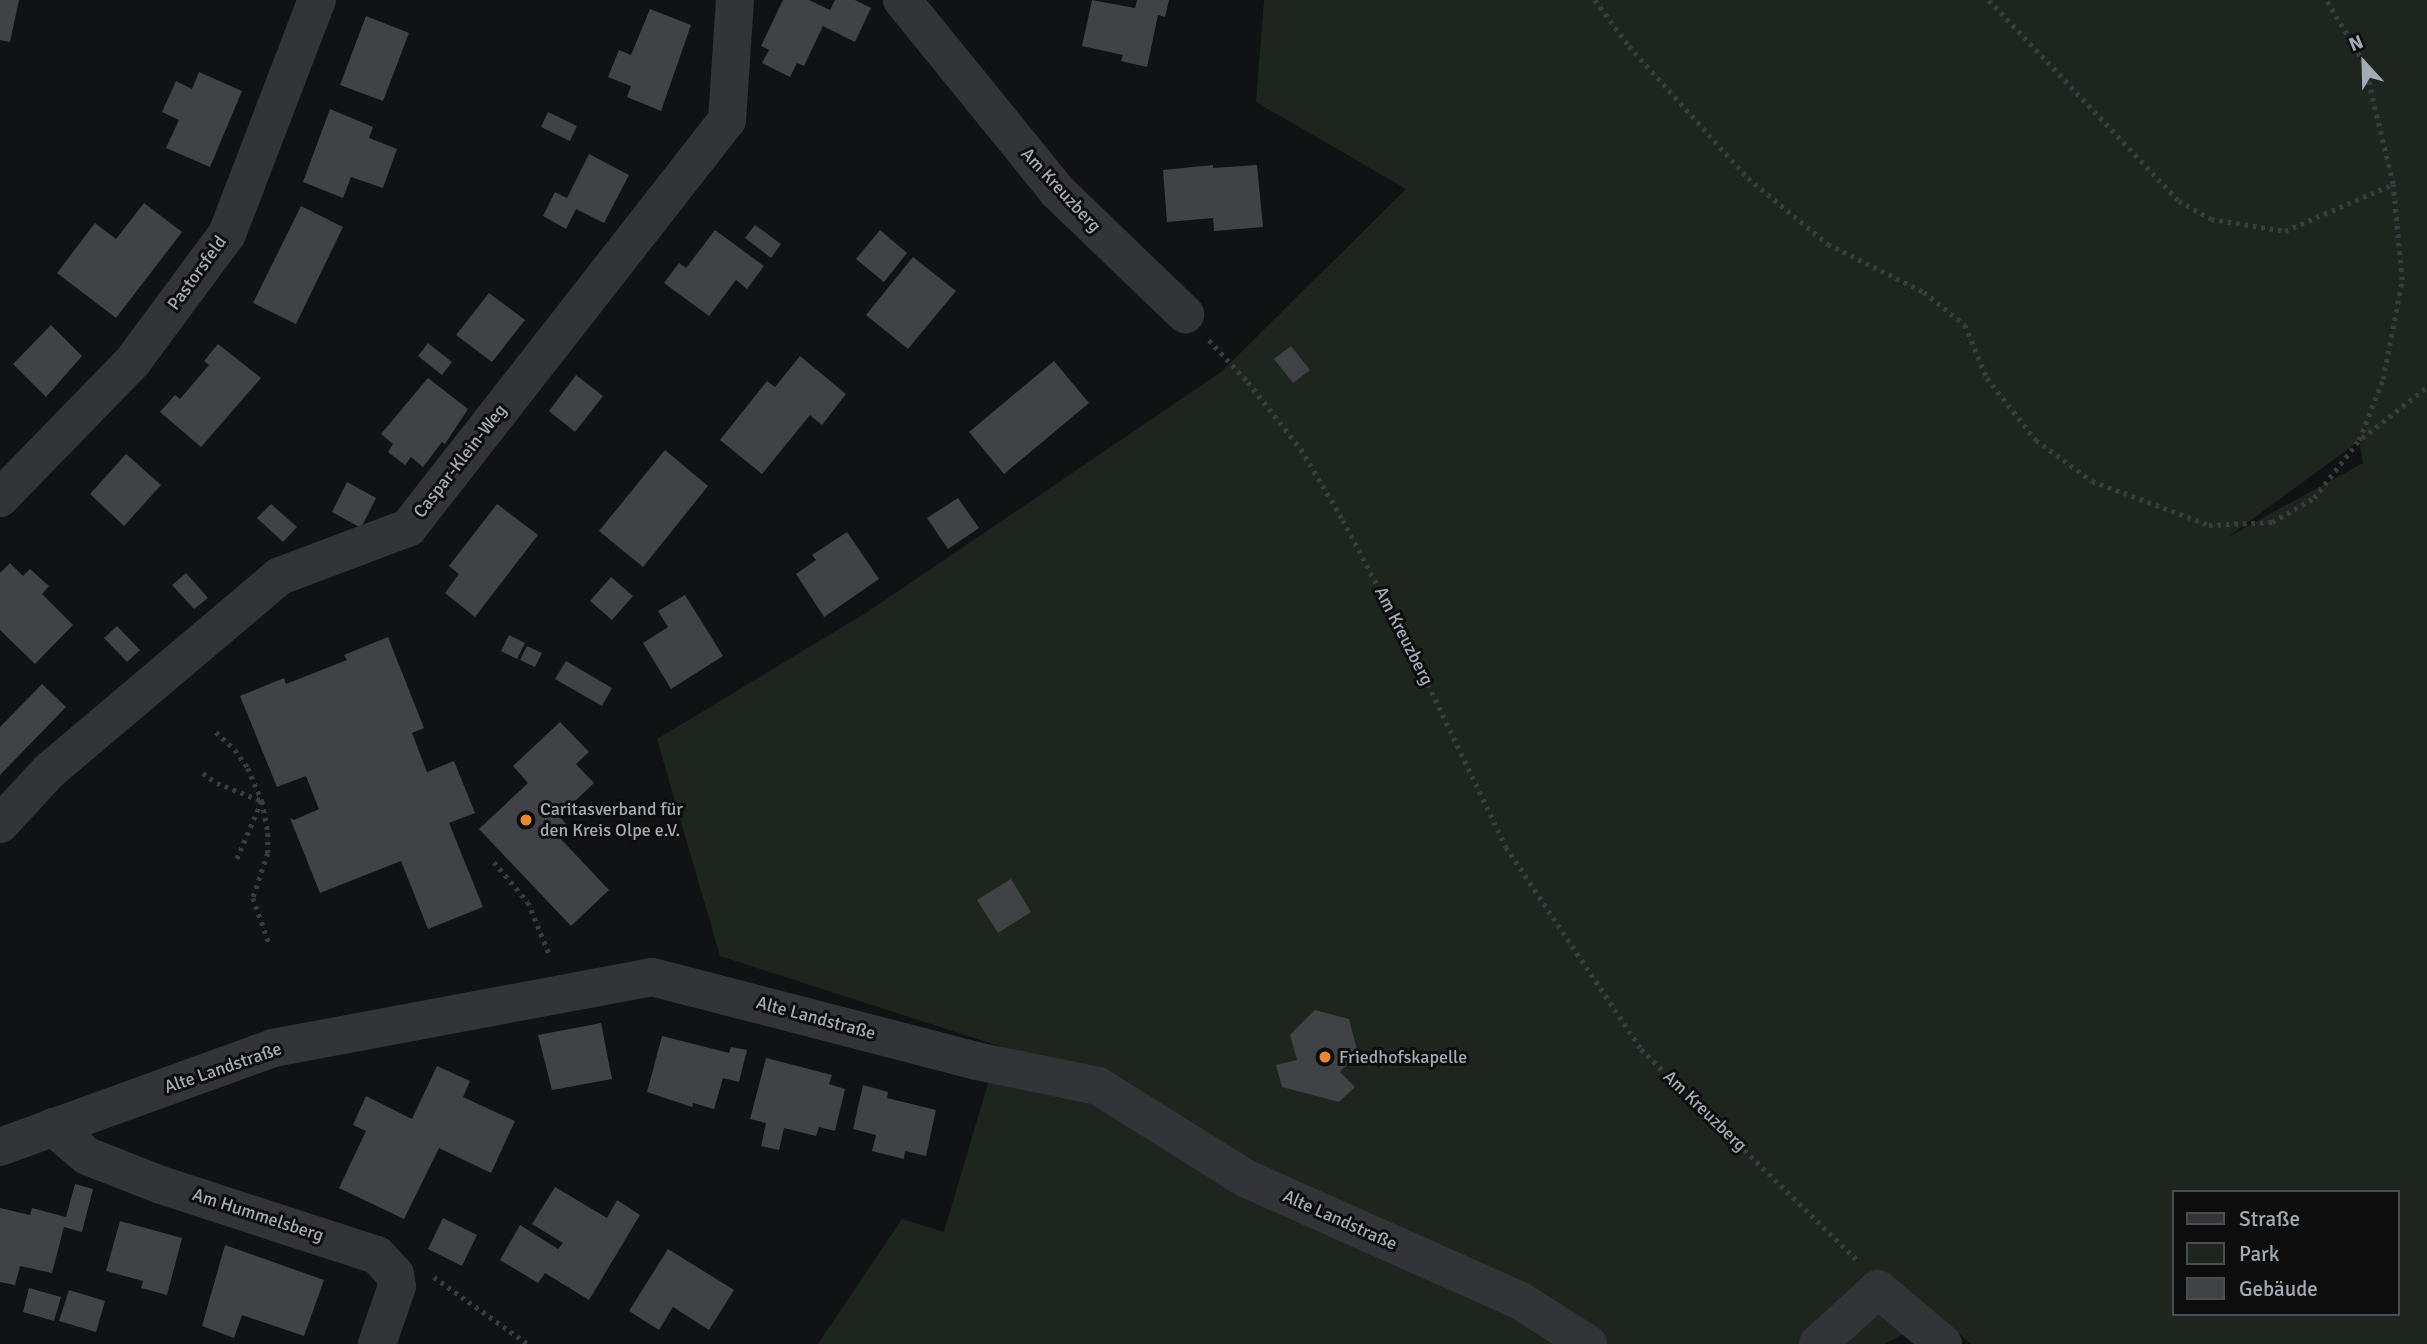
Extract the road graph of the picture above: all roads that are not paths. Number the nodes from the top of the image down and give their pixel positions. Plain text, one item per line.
1 (317, 0) edge
2 (736, 0) edge
3 (902, 0) edge
4 (1185, 314) road end
5 (0, 498) edge
6 (0, 824) edge
7 (53, 1128) junction
8 (0, 1147) edge
9 (377, 1344) edge
10 (1588, 1344) edge
11 (1818, 1344) edge
12 (1943, 1344) edge

1 - 5 street, Pastorsfeld
2 - 6 street, Caspar-Klein-Weg
3 - 4 street, Am Kreuzberg
7 - 8 street, Alte Landstraße
7 - 9 street, Am Hummelsberg
7 - 10 street, Alte Landstraße
11 - 12 street

